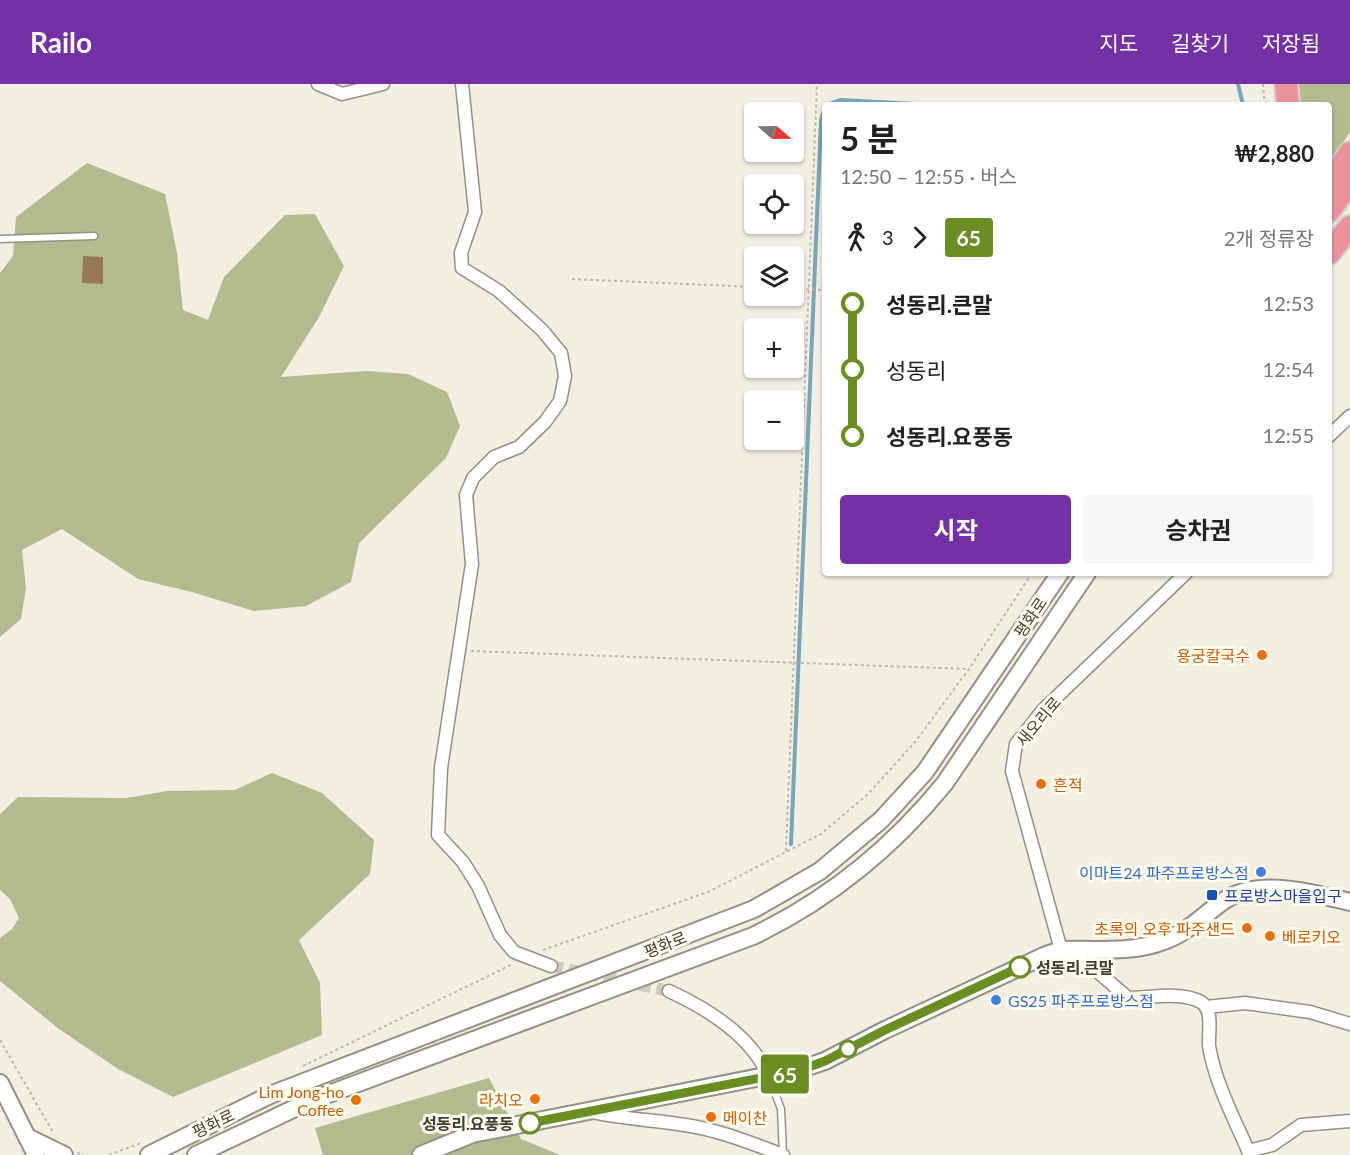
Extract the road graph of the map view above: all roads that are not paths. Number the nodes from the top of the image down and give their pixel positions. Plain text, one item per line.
1 (318, 84) edge
2 (383, 84) edge
3 (462, 84) edge
4 (1286, 84) edge
5 (1288, 102) edge
6 (1350, 153) edge
7 (1332, 180) edge
8 (1350, 181) edge
9 (1332, 208) edge
10 (1350, 227) edge
11 (94, 236) dead end
12 (0, 239) edge
13 (1332, 249) edge
14 (1350, 416) edge
15 (1332, 433) edge
16 (1058, 576) edge
17 (1085, 576) edge
18 (1183, 576) edge
19 (1350, 902) edge
20 (1061, 950) junction
21 (551, 966) tunnel mouth
22 (669, 991) tunnel mouth
23 (1206, 1006) junction
24 (1350, 1024) edge
25 (769, 1077) junction
26 (0, 1083) edge
27 (591, 1111) junction
28 (1350, 1121) edge
29 (32, 1149) edge
30 (69, 1153) edge
31 (1249, 1153) edge
32 (149, 1155) edge
33 (196, 1155) edge
34 (421, 1155) edge
35 (783, 1155) edge

1 - 2 street
3 - 21 street
4 - 5 highway
6 - 7 highway
8 - 9 highway
10 - 13 highway
11 - 12 lane
14 - 15 street
16 - 32 main road, 평화로
17 - 33 main road, 평화로
18 - 20 street, 새오리로
19 - 20 main road
20 - 23 street
20 - 25 main road
22 - 25 street
23 - 24 street
23 - 31 street
25 - 27 main road
25 - 35 lane
26 - 29 main road
27 - 34 main road
27 - 35 street
28 - 31 street
29 - 30 main road

